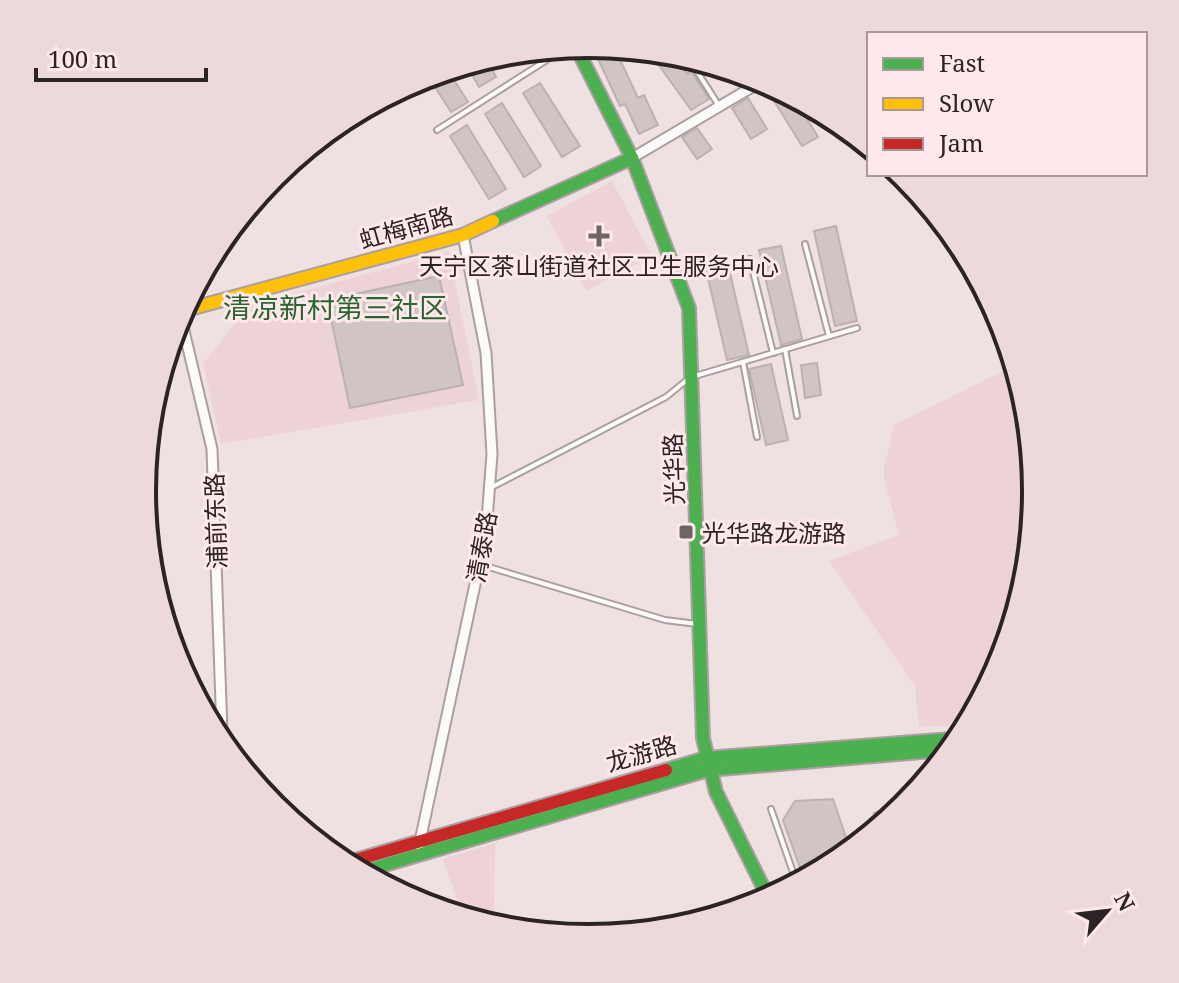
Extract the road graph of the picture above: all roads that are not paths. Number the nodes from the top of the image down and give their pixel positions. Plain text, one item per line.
1 (582, 58) edge
2 (546, 61) edge
3 (697, 72) edge
4 (749, 89) edge
5 (719, 106) junction
6 (437, 130) dead end
7 (632, 158) junction
8 (463, 235) junction
9 (805, 244) dead end
10 (750, 259) dead end
11 (198, 307) edge
12 (857, 328) dead end
13 (186, 334) edge
14 (829, 336) junction
15 (785, 349) junction
16 (773, 353) junction
17 (743, 362) junction
18 (692, 376) junction
19 (797, 416) dead end
20 (757, 437) dead end
21 (490, 488) junction
22 (480, 565) junction
23 (699, 624) junction
24 (222, 720) edge
25 (944, 740) edge
26 (936, 751) edge
27 (707, 764) junction
28 (771, 809) dead end
29 (420, 848) junction
30 (361, 859) edge
31 (374, 867) edge
32 (793, 874) edge
33 (764, 888) edge

1 - 7 main road, 光华路
2 - 6 lane
3 - 5 lane
4 - 5 street
5 - 7 street
7 - 8 main road, 虹梅南路
7 - 18 main road, 光华路
8 - 11 main road, 虹梅南路
8 - 21 street, 清泰路
9 - 14 lane
10 - 16 lane
12 - 14 lane
13 - 24 street, 浦前东路
14 - 15 lane
15 - 16 lane
15 - 19 lane
16 - 17 lane
17 - 18 lane
17 - 20 lane
18 - 21 lane
18 - 23 main road, 光华路
21 - 22 street, 清泰路
22 - 23 lane
22 - 29 street, 清泰路
23 - 27 main road, 光华路
25 - 27 main road, 龙游路
26 - 27 main road, 龙游路
27 - 29 main road, 龙游路
27 - 33 main road, 光华路
28 - 32 lane
29 - 30 main road, 龙游路
29 - 31 main road, 龙游路

